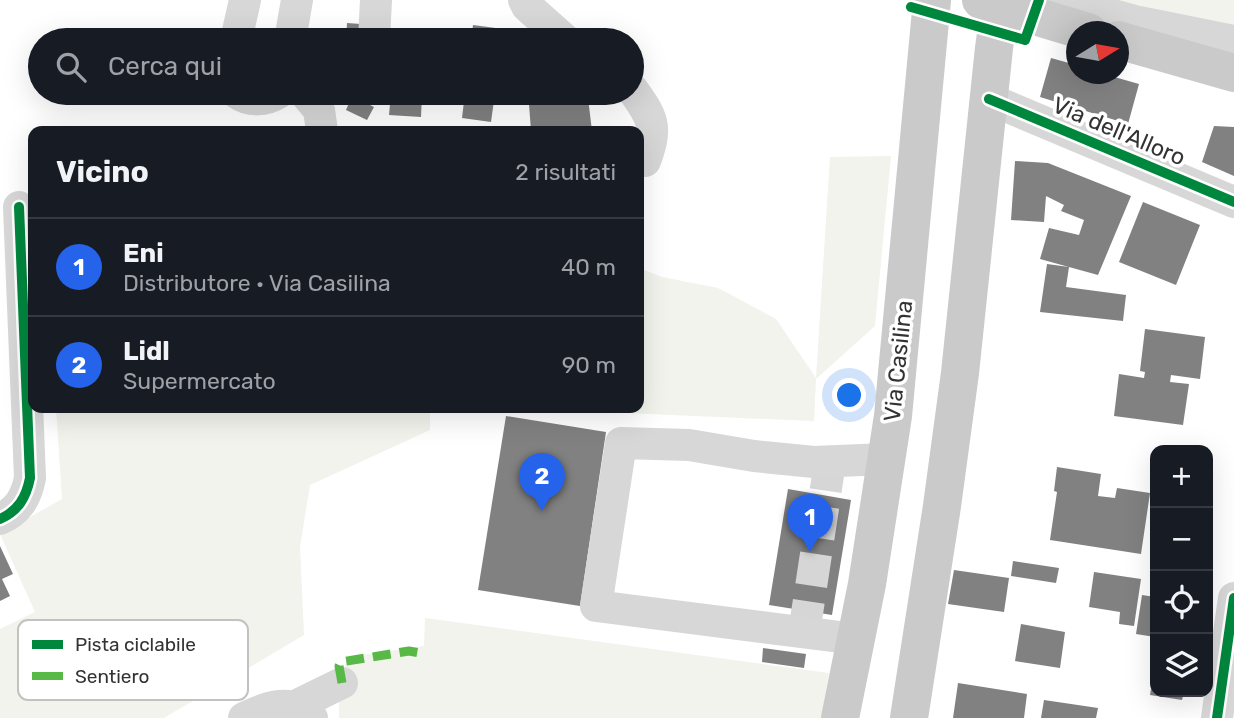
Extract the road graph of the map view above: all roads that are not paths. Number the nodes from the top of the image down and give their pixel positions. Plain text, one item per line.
1 (245, 0) edge
2 (297, 0) edge
3 (376, 0) edge
4 (524, 0) edge
5 (932, 0) edge
6 (1061, 0) edge
7 (1002, 1) edge
8 (1066, 24) edge
9 (239, 28) edge
10 (292, 28) edge
11 (375, 28) edge
12 (552, 28) edge
13 (1234, 41) edge
14 (1129, 43) edge
15 (1234, 73) edge
16 (989, 99) junction
17 (315, 105) edge
18 (644, 105) edge
19 (321, 126) edge
20 (645, 161) dead end
21 (1234, 202) edge
22 (19, 207) dead end
23 (886, 459) junction
24 (0, 519) edge
25 (1234, 598) edge
26 (856, 639) junction
27 (342, 683) dead end
28 (303, 712) edge
29 (244, 718) edge
30 (841, 718) edge
31 (909, 718) edge
32 (1217, 718) edge

1 - 9 street
2 - 10 street
3 - 11 street
4 - 12 street
5 - 23 main road, Via Casilina
6 - 13 street
7 - 8 main road
7 - 16 main road
14 - 15 main road
16 - 21 street, Via dell'Alloro
16 - 31 main road
17 - 19 street
18 - 20 street
22 - 24 street
23 - 26 main road, Via Casilina
23 - 26 street
25 - 32 street
26 - 30 main road, Via Casilina
27 - 28 street
28 - 29 street

